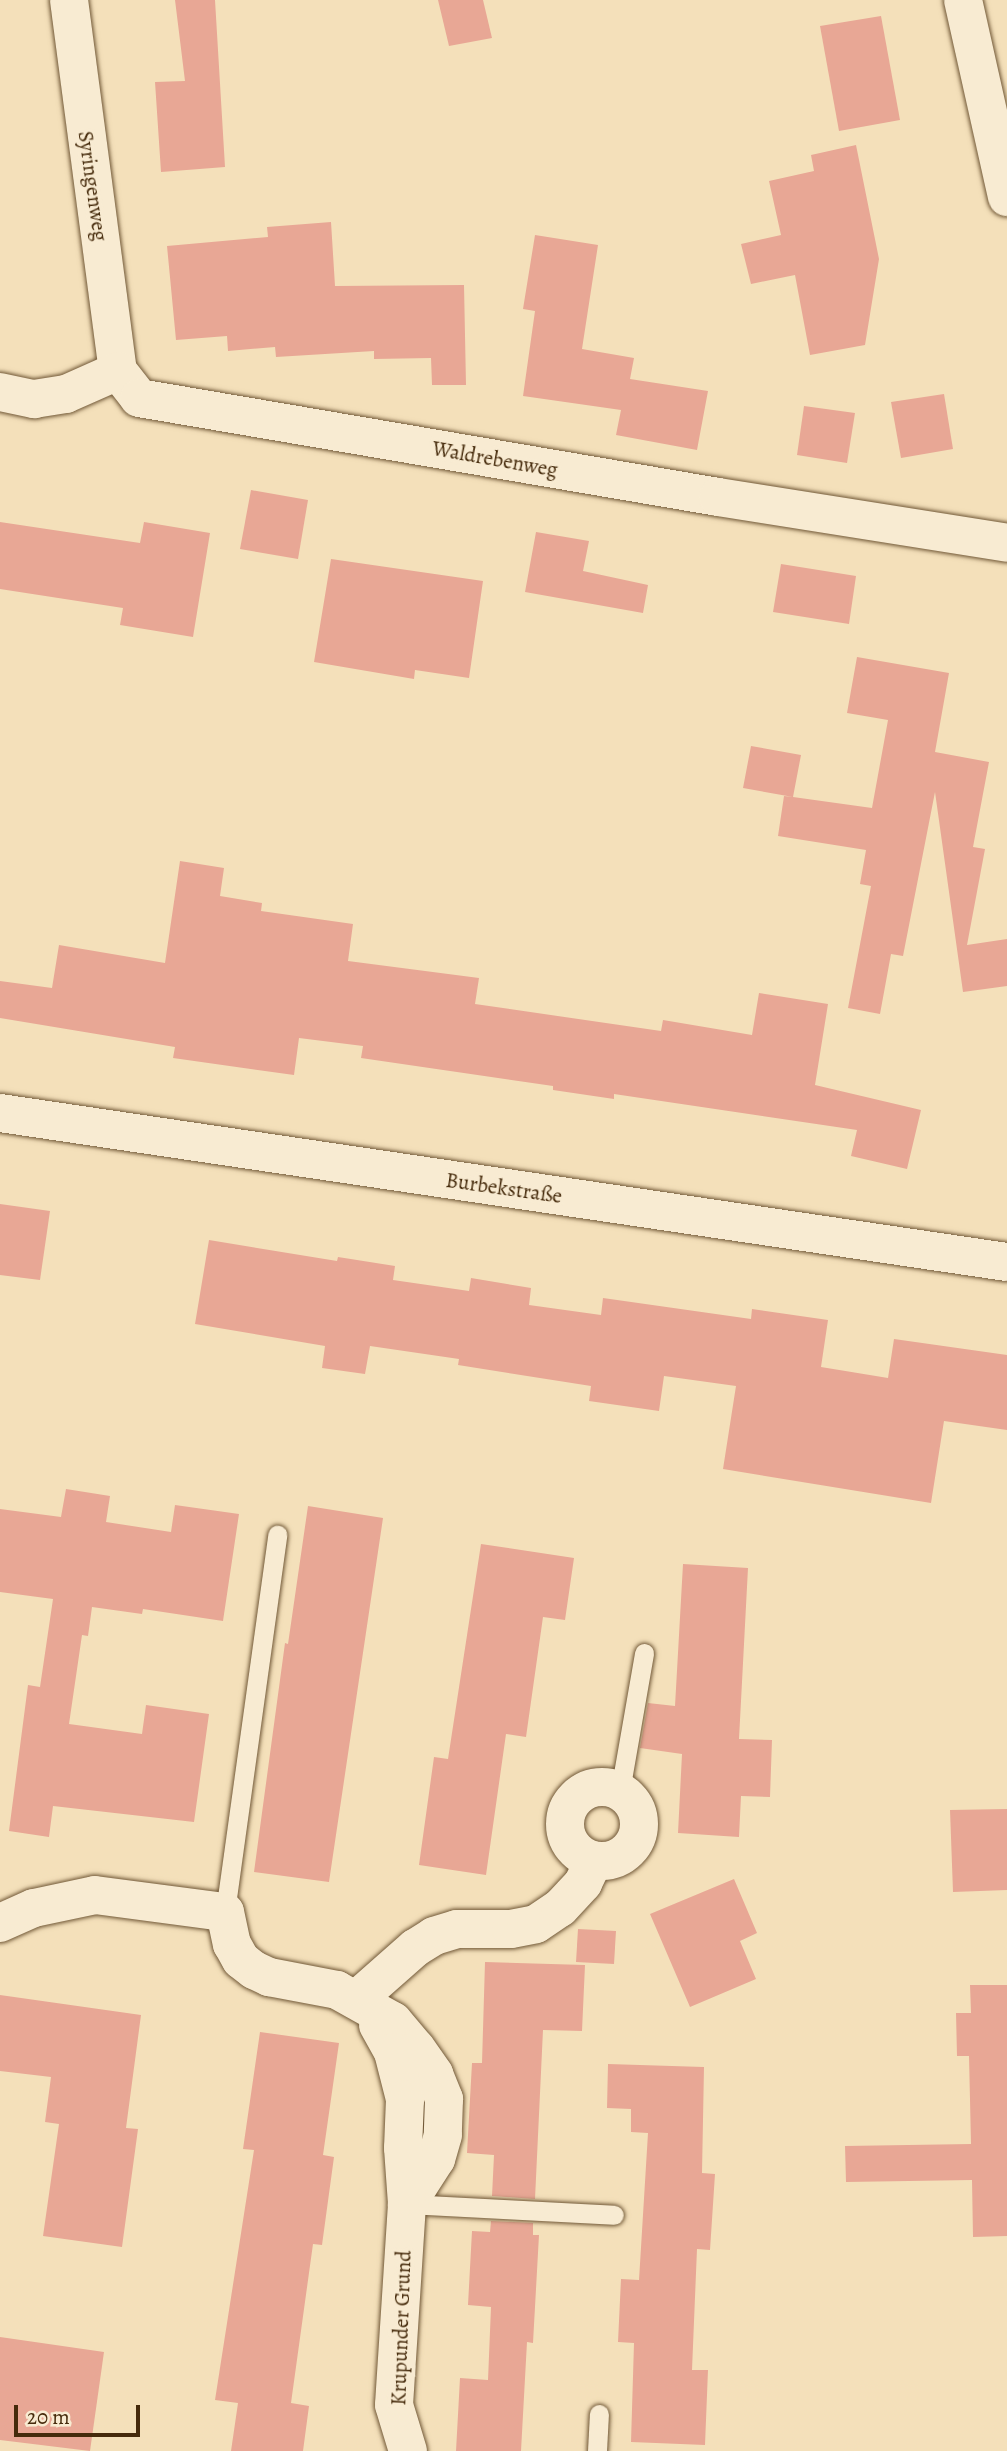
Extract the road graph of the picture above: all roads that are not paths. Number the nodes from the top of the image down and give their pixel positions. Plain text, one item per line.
1 (69, 0) edge
2 (962, 0) edge
3 (1002, 142) edge
4 (1007, 197) edge
5 (118, 371) junction
6 (0, 392) edge
7 (1007, 543) edge
8 (0, 1113) edge
9 (1007, 1262) edge
10 (277, 1535) dead end
11 (645, 1653) dead end
12 (620, 1791) junction
13 (594, 1860) junction
14 (225, 1912) junction
15 (0, 1923) edge
16 (356, 2000) junction
17 (407, 2204) junction
18 (614, 2215) dead end
19 (599, 2414) dead end
20 (408, 2451) edge
21 (597, 2451) edge

1 - 5 street, Syringenweg
2 - 3 street
3 - 4 street
5 - 6 street
5 - 7 street, Waldrebenweg
8 - 9 street, Burbekstraße
10 - 14 lane
11 - 12 lane
12 - 13 street
12 - 13 street
13 - 16 street
14 - 15 street
14 - 16 street, Krupunder Grund
16 - 17 street, Krupunder Grund
17 - 18 lane
17 - 20 street, Krupunder Grund
19 - 21 lane

